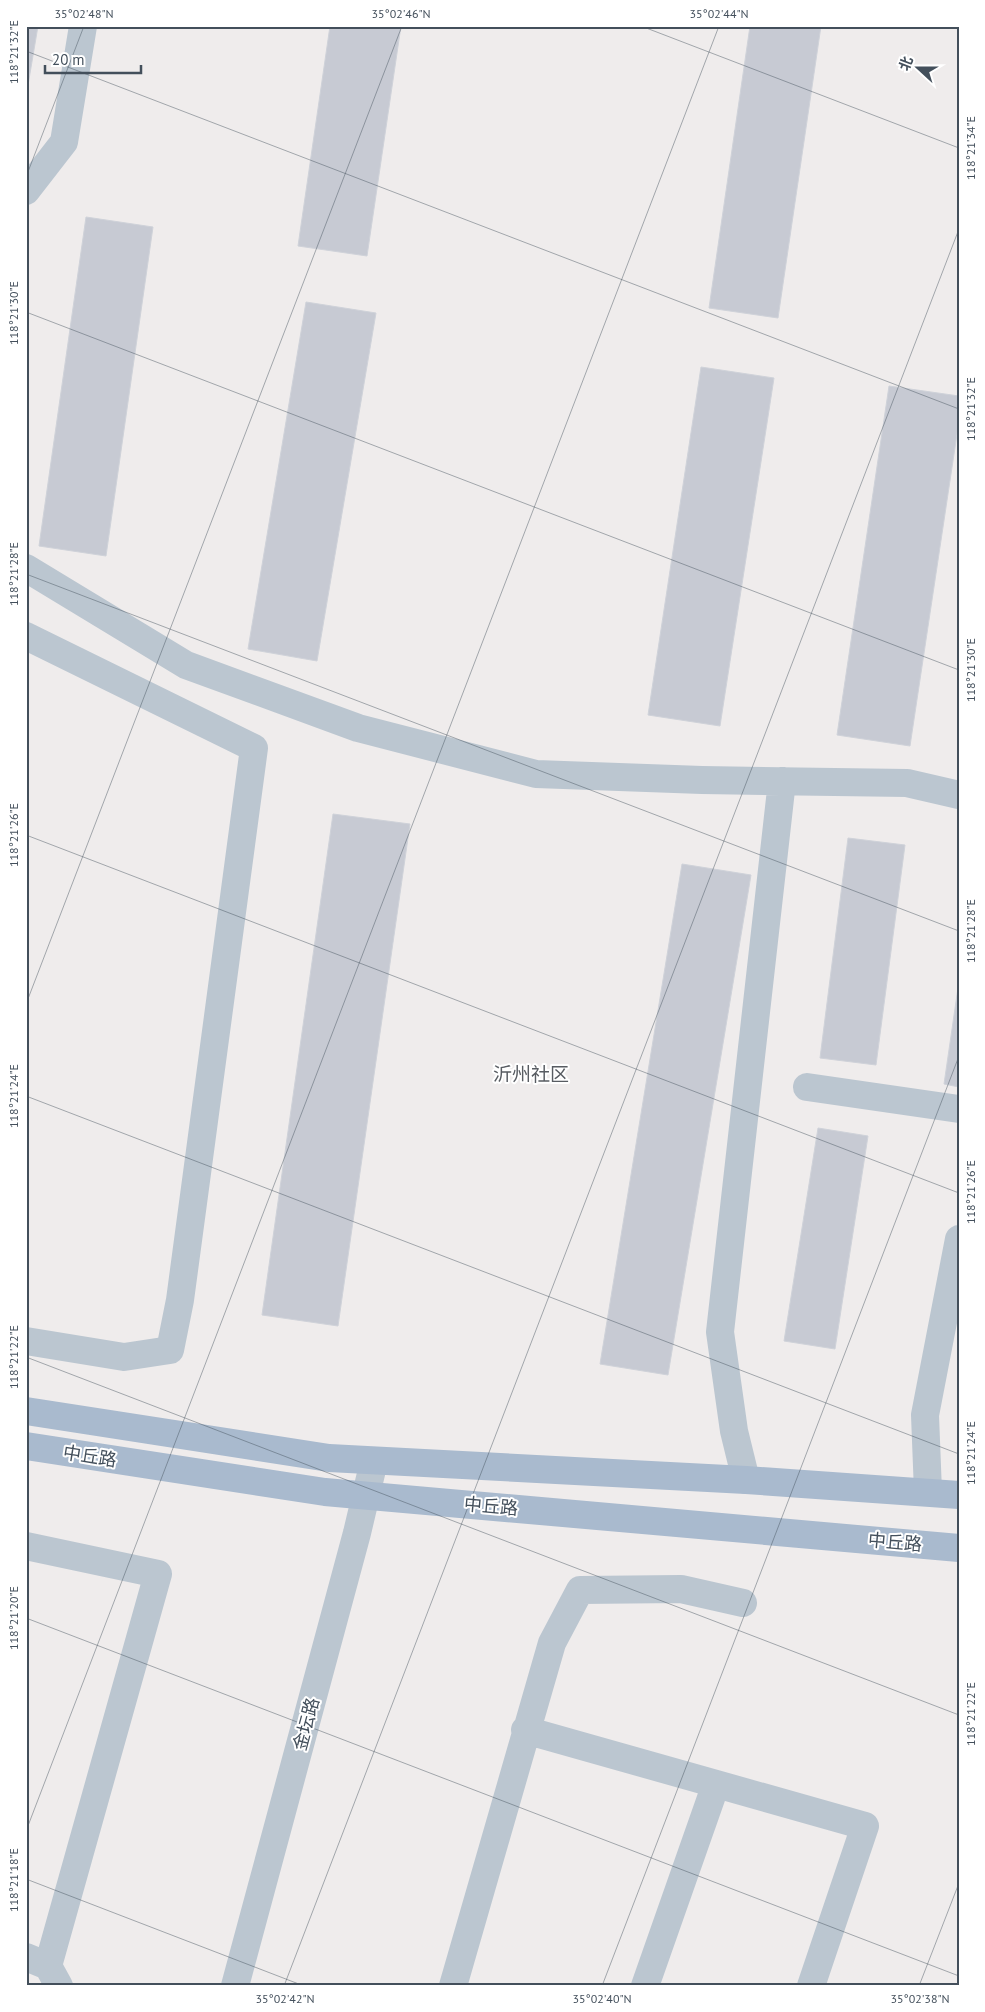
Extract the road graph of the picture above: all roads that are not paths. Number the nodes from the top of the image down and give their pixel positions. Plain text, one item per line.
1 (83, 26) edge
2 (26, 191) edge
3 (26, 568) edge
4 (26, 636) edge
5 (782, 781) junction
6 (959, 795) edge
7 (807, 1087) dead end
8 (959, 1109) edge
9 (959, 1239) edge
10 (26, 1341) edge
11 (26, 1411) edge
12 (26, 1446) edge
13 (374, 1461) junction
14 (746, 1480) junction
15 (928, 1492) junction
16 (367, 1495) junction
17 (959, 1495) edge
18 (26, 1546) edge
19 (959, 1548) edge
20 (743, 1603) dead end
21 (526, 1730) junction
22 (716, 1784) junction
23 (44, 1970) edge
24 (235, 1986) edge
25 (453, 1986) edge
26 (645, 1986) edge
27 (811, 1986) edge

1 - 2 street
3 - 5 street
4 - 10 street
5 - 6 street
5 - 14 street
7 - 8 street
9 - 15 street
11 - 13 main road, 中丘路
12 - 16 main road, 中丘路
13 - 14 main road, 中丘路
13 - 16 street, 金坛路
14 - 15 main road, 中丘路
15 - 17 main road, 中丘路
16 - 19 main road, 中丘路
16 - 24 street, 金坛路
18 - 23 street
20 - 21 street
21 - 22 street
21 - 25 street
22 - 26 street
22 - 27 street

